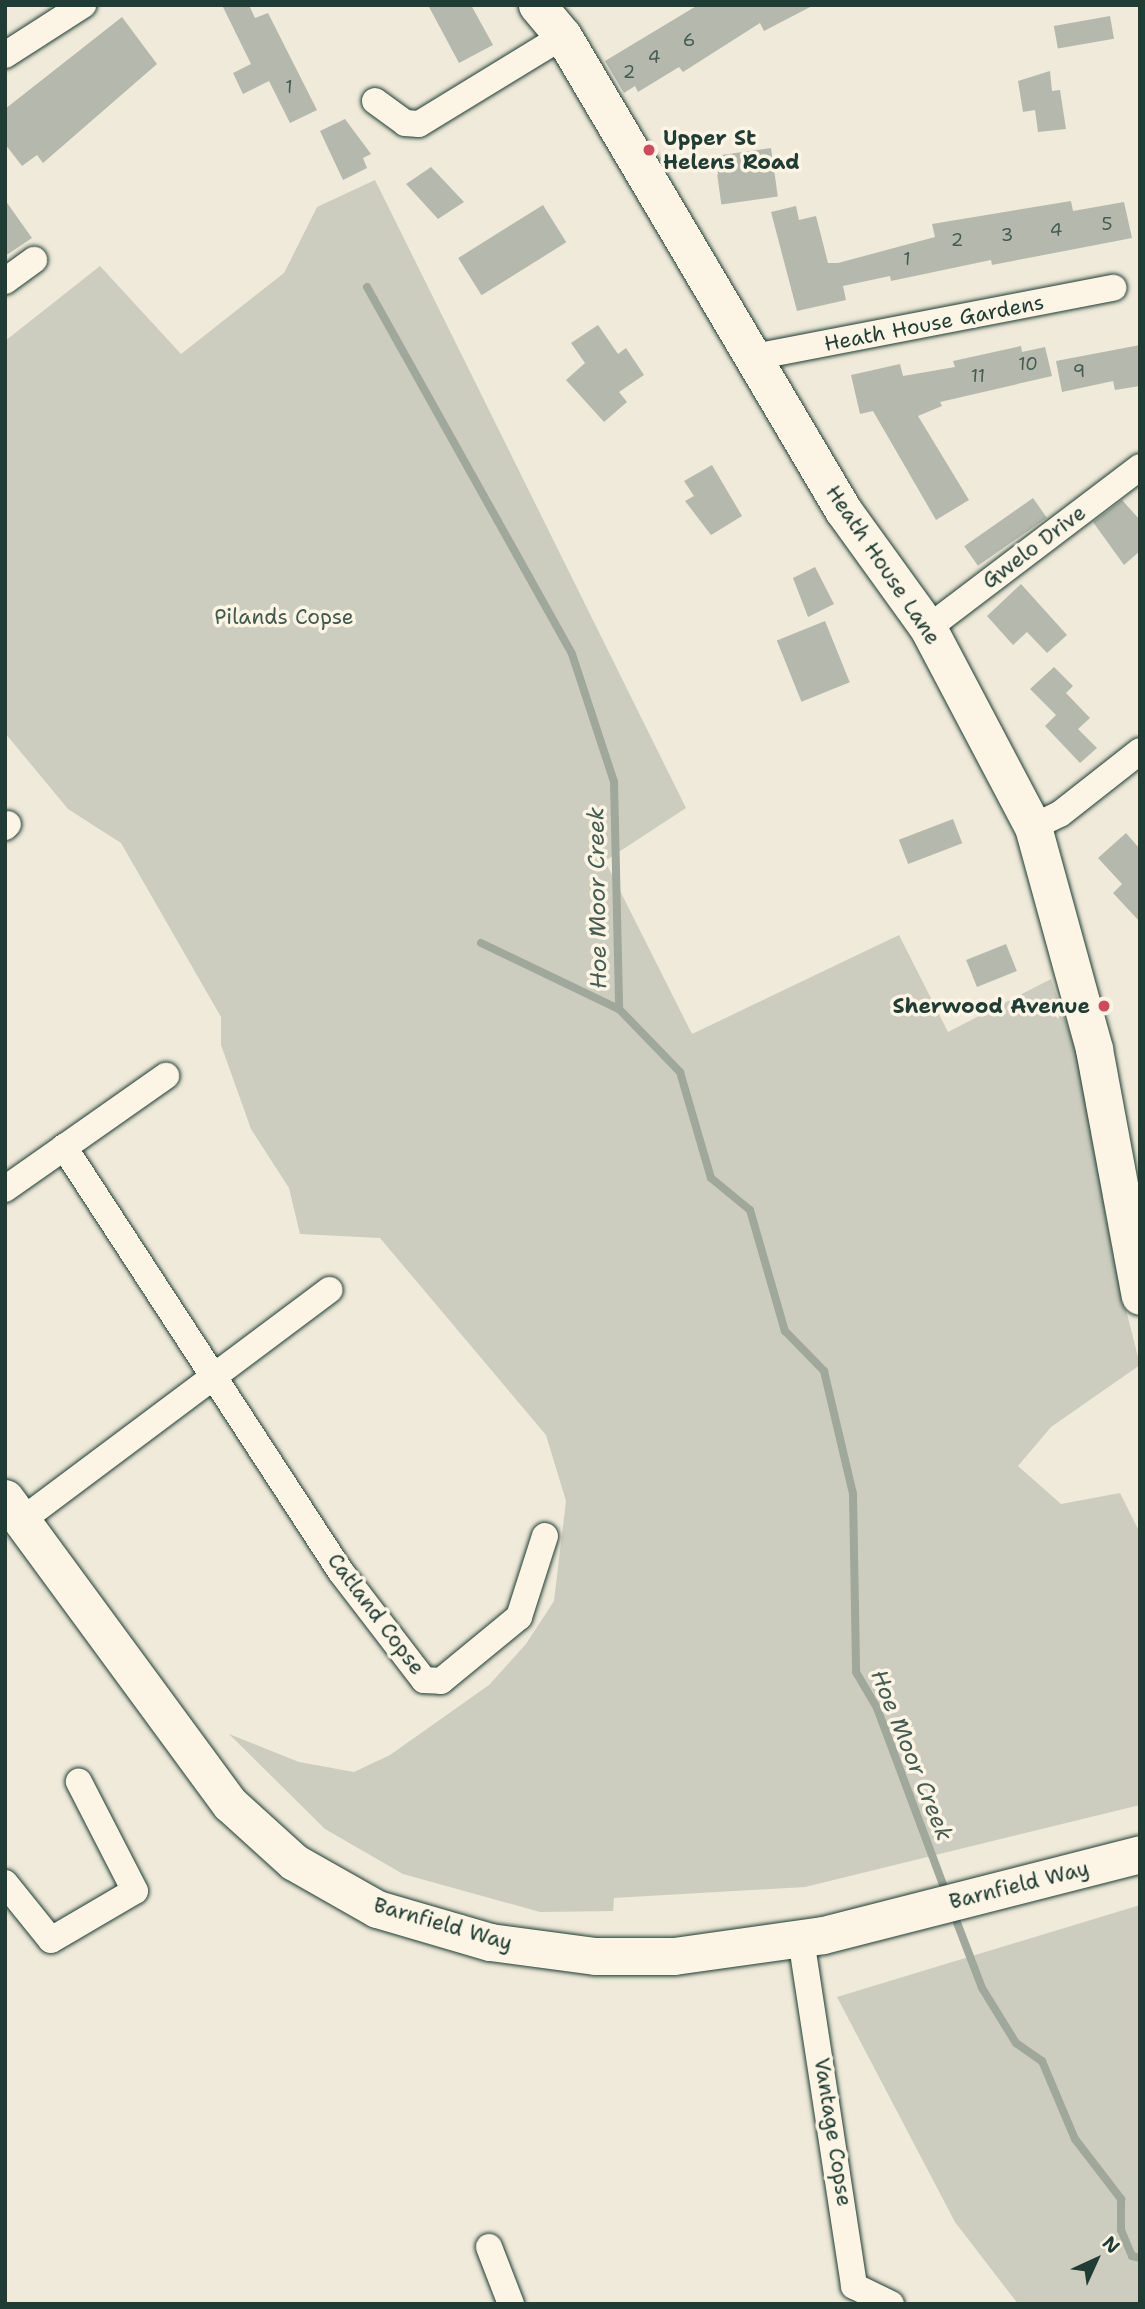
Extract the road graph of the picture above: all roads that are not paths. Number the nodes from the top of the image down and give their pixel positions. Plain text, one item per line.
1 (83, 5) edge
2 (537, 5) edge
3 (563, 36) junction
4 (8, 46) edge
5 (375, 102) dead end
6 (33, 260) dead end
7 (5, 281) edge
8 (1114, 288) dead end
9 (754, 357) junction
10 (1140, 467) edge
11 (928, 628) junction
12 (1140, 751) edge
13 (1033, 827) junction
14 (166, 1076) dead end
15 (64, 1147) junction
16 (5, 1189) edge
17 (330, 1290) dead end
18 (1140, 1296) edge
19 (215, 1379) junction
20 (13, 1509) edge
21 (545, 1536) dead end
22 (79, 1782) dead end
23 (1140, 1854) edge
24 (5, 1883) edge
25 (812, 1937) junction
26 (489, 2247) dead end
27 (846, 2295) edge
28 (511, 2304) edge
29 (891, 2304) edge

1 - 4 street
2 - 3 street, Heath House Lane
3 - 5 street
3 - 9 street, Heath House Lane
6 - 7 street
8 - 9 street, Heath House Gardens
9 - 11 street, Heath House Lane
10 - 11 street, Gwelo Drive
11 - 13 street, Heath House Lane
12 - 13 street
13 - 18 street, Heath House Lane
14 - 15 street
15 - 16 street
15 - 19 street, Catland Copse
17 - 19 street
19 - 20 street
19 - 21 street, Catland Copse
20 - 25 street, Barnfield Way
22 - 24 street
23 - 25 street, Barnfield Way
25 - 27 street, Vantage Copse
26 - 28 street
27 - 29 street, Vantage Copse

